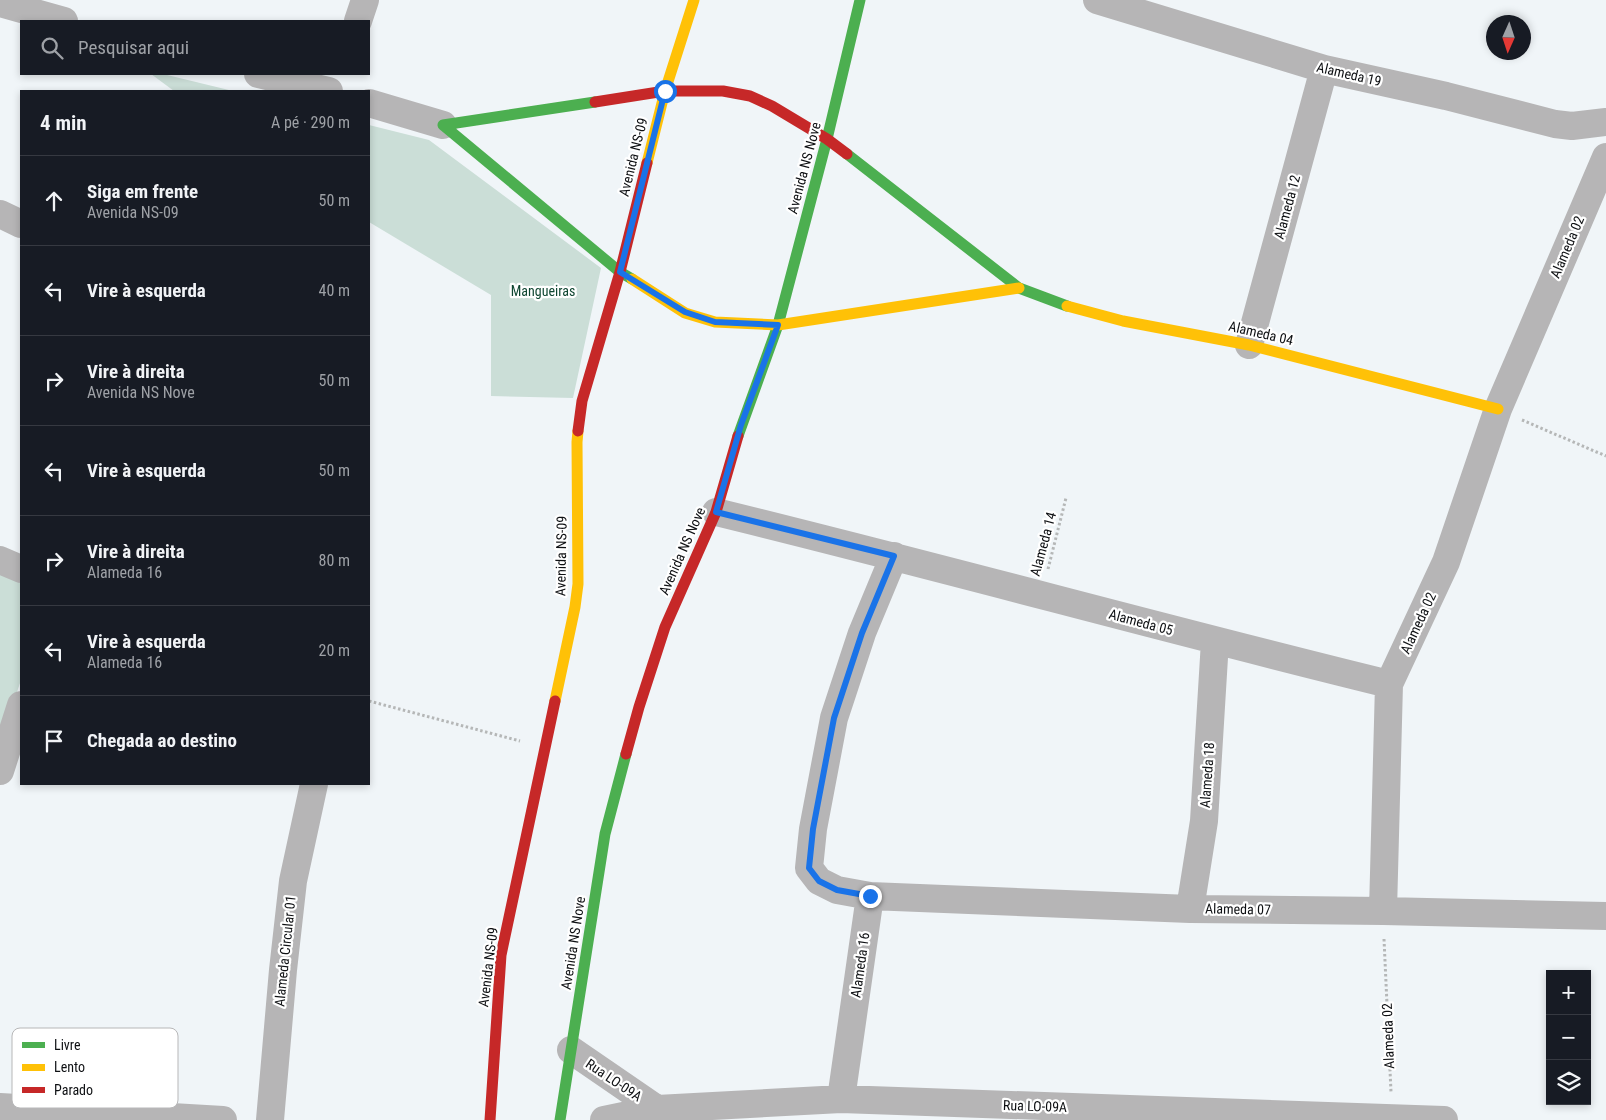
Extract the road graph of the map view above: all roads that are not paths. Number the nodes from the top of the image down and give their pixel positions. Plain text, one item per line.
1 (365, 0) edge
2 (694, 0) edge
3 (860, 0) edge
4 (1097, 0) edge
5 (0, 3) edge
6 (60, 20) edge
7 (358, 20) edge
8 (1324, 69) junction
9 (262, 75) edge
10 (339, 75) edge
11 (325, 90) edge
12 (333, 90) edge
13 (665, 91) junction
14 (370, 103) edge
15 (1606, 122) edge
16 (443, 125) junction
17 (827, 139) junction
18 (1606, 157) edge
19 (0, 214) edge
20 (20, 224) edge
21 (620, 272) junction
22 (1019, 288) junction
23 (778, 325) junction
24 (1249, 345) junction
25 (1498, 409) junction
26 (716, 512) junction
27 (894, 556) junction
28 (0, 560) edge
29 (20, 569) edge
30 (1215, 641) junction
31 (1389, 684) junction
32 (20, 708) edge
33 (0, 771) edge
34 (314, 785) edge
35 (870, 896) junction
36 (1190, 908) junction
37 (1383, 911) junction
38 (1606, 916) edge
39 (571, 1050) junction
40 (841, 1099) junction
41 (17, 1108) edge
42 (657, 1110) junction
43 (223, 1120) edge
44 (270, 1120) edge
45 (490, 1120) edge
46 (560, 1120) edge
47 (604, 1120) edge
48 (1444, 1120) edge

1 - 7 street
2 - 13 street, Avenida NS-09
3 - 17 street, Avenida NS Nove
4 - 8 street, Alameda 19
5 - 6 street
8 - 15 street, Alameda 19
8 - 24 street, Alameda 12
9 - 11 street
10 - 12 street
13 - 16 street
13 - 17 street
13 - 21 street, Avenida NS-09
14 - 16 street
16 - 21 street
17 - 22 street
17 - 23 street, Avenida NS Nove
18 - 25 street, Alameda 02
19 - 20 street
21 - 23 street
21 - 45 street, Avenida NS-09
22 - 23 street
22 - 24 street, Alameda 04
23 - 26 street, Avenida NS Nove
24 - 25 street, Alameda 04
25 - 31 street, Alameda 02
26 - 27 street, Alameda 05
26 - 39 street, Avenida NS Nove
27 - 30 street, Alameda 05
27 - 35 street
28 - 29 street
30 - 31 street, Alameda 05
30 - 36 street, Alameda 18
31 - 37 street, Alameda 02
32 - 33 street
34 - 44 street, Alameda Circular 01
35 - 36 street, Alameda 07
35 - 40 street, Alameda 16
36 - 37 street, Alameda 07
37 - 38 street, Alameda 07
39 - 42 street, Rua LO-09A
39 - 46 street, Avenida NS Nove
40 - 42 street, Rua LO-09A
40 - 48 street, Rua LO-09A
41 - 43 street
42 - 47 street, Rua LO-09A

